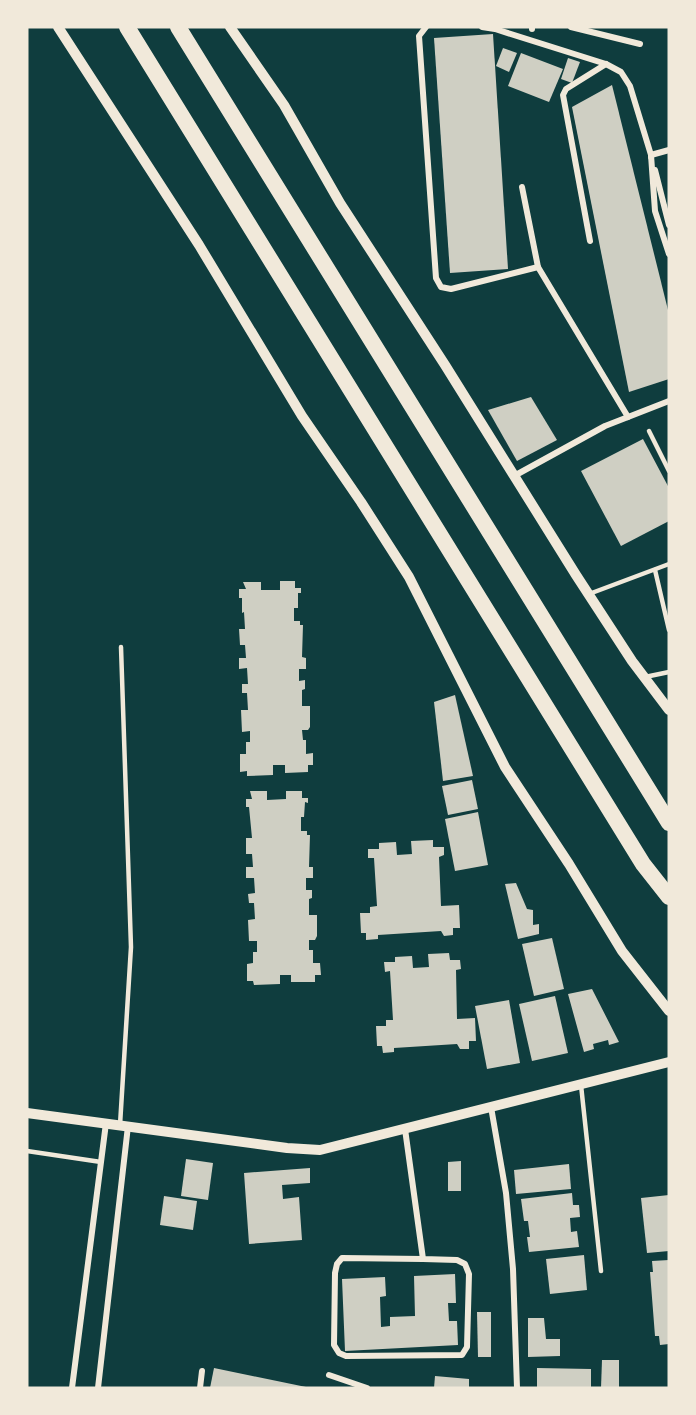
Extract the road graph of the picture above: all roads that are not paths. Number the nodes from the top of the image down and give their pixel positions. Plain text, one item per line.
1 (58, 27) edge
2 (127, 27) edge
3 (178, 27) edge
4 (230, 27) edge
5 (426, 27) edge
6 (482, 27) edge
7 (571, 27) edge
8 (640, 44) dead end
9 (606, 64) junction
10 (669, 150) edge
11 (651, 155) junction
12 (522, 187) dead end
13 (669, 225) edge
14 (590, 241) dead end
15 (669, 254) edge
16 (538, 267) junction
17 (669, 401) edge
18 (628, 417) junction
19 (649, 431) dead end
20 (669, 471) edge
21 (514, 476) junction
22 (669, 564) edge
23 (655, 570) junction
24 (589, 594) junction
25 (669, 630) edge
26 (121, 647) dead end
27 (669, 672) edge
28 (644, 677) junction
29 (669, 710) edge
30 (669, 823) edge
31 (669, 897) edge
32 (669, 1011) edge
33 (668, 1066) edge
34 (581, 1084) junction
35 (491, 1107) junction
36 (27, 1113) edge
37 (106, 1123) junction
38 (124, 1126) junction
39 (405, 1130) junction
40 (27, 1151) edge
41 (101, 1162) junction
42 (423, 1259) junction
43 (601, 1271) dead end
44 (202, 1371) dead end
45 (329, 1375) dead end
46 (72, 1388) edge
47 (98, 1388) edge
48 (200, 1388) edge
49 (367, 1388) edge
50 (517, 1388) edge

1 - 32 street
2 - 31 highway
3 - 30 highway
4 - 21 street
5 - 16 street
6 - 9 street
7 - 8 street
9 - 11 street
9 - 14 street
10 - 11 street
11 - 13 street
11 - 15 street
12 - 16 street
16 - 18 street
17 - 18 street
18 - 21 street
19 - 20 lane
21 - 24 street
22 - 23 lane
23 - 24 lane
23 - 25 lane
24 - 28 street
26 - 38 lane
27 - 28 lane
28 - 29 street
33 - 34 street
34 - 35 street
34 - 43 lane
35 - 39 street
35 - 50 street
36 - 37 street
37 - 38 street
37 - 41 street
38 - 39 street
38 - 47 street
39 - 42 street
40 - 41 lane
41 - 46 street
42 - 42 street
44 - 48 street
45 - 49 street

